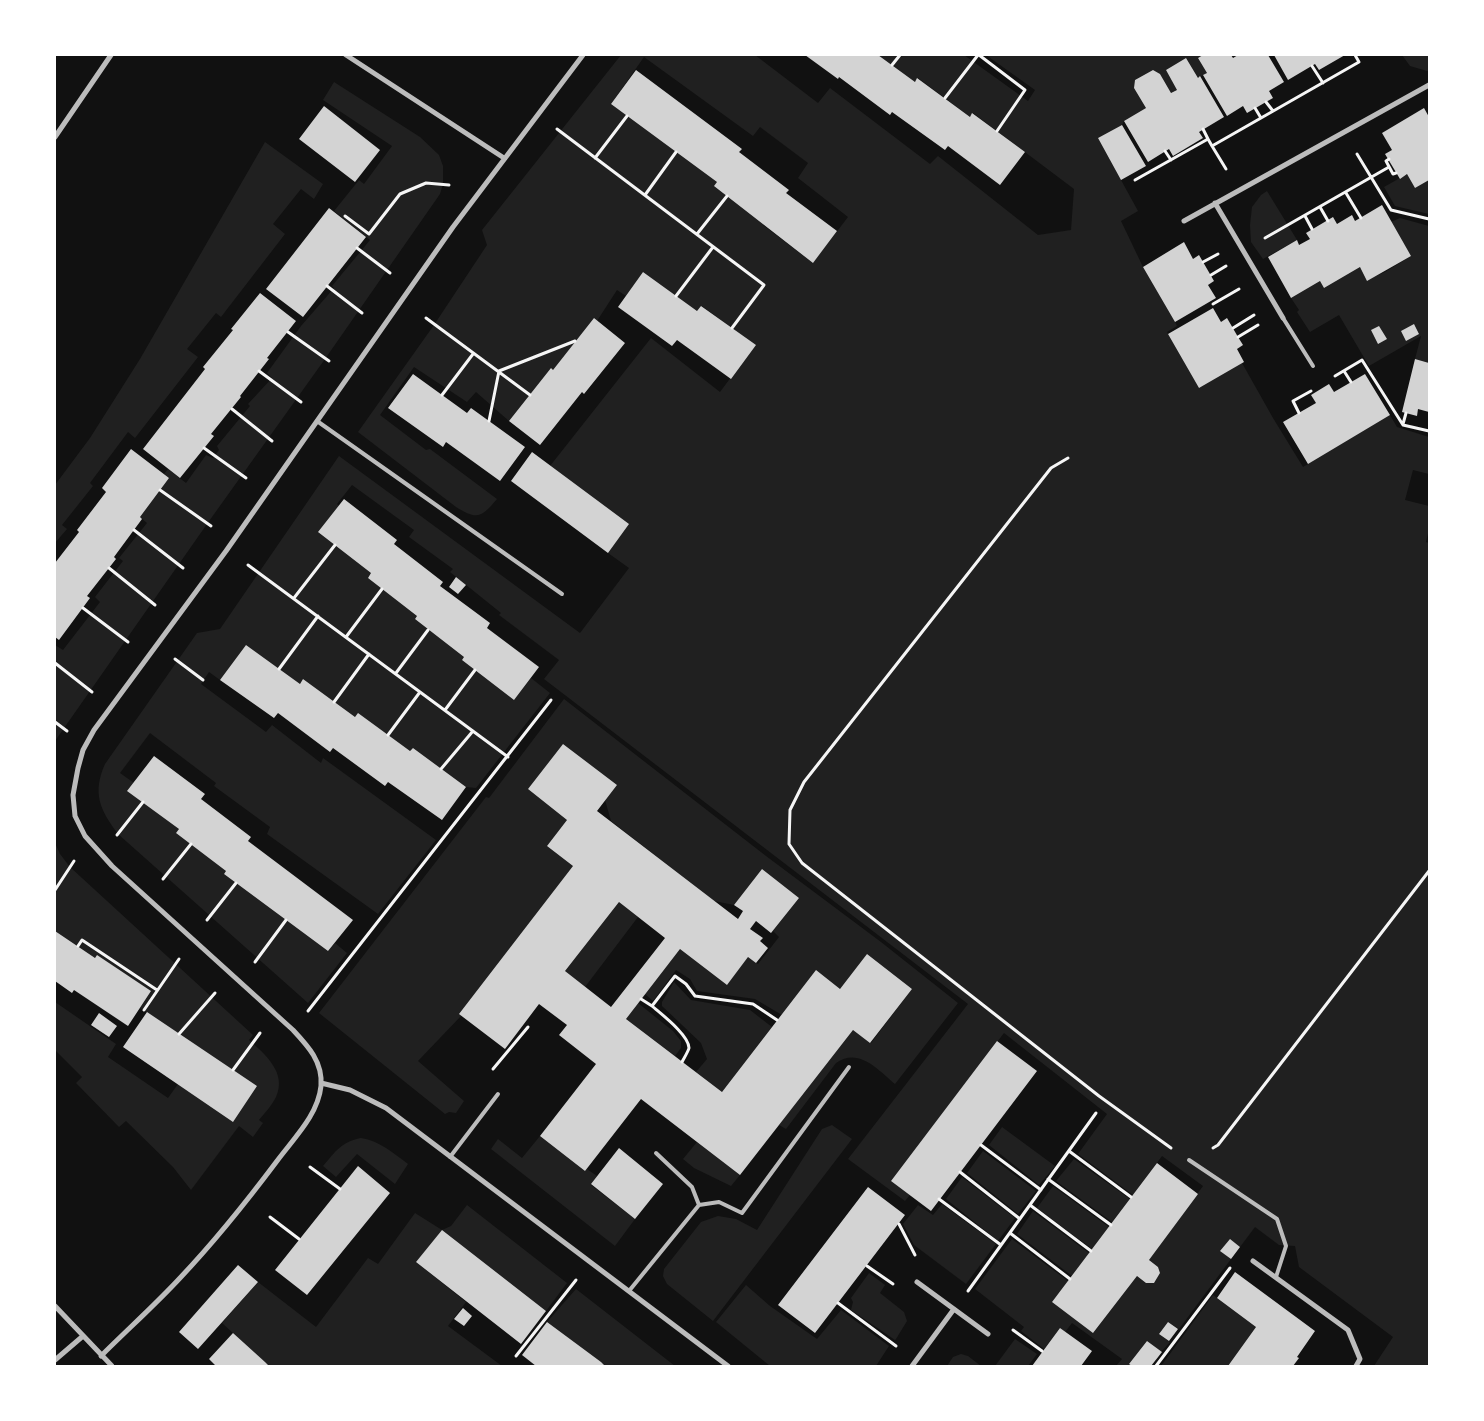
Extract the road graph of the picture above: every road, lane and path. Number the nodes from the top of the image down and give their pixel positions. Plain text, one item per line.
1 (111, 55) edge
2 (346, 55) edge
3 (583, 55) edge
4 (900, 55) edge
5 (978, 55) edge
6 (1355, 55) edge
7 (892, 66) dead end
8 (1312, 66) dead end
9 (1323, 83) junction
10 (1429, 85) edge
11 (945, 98) dead end
12 (1266, 102) dead end
13 (1255, 108) dead end
14 (1273, 111) junction
15 (627, 116) dead end
16 (1261, 118) junction
17 (555, 127) dead end
18 (1203, 129) dead end
19 (997, 131) dead end
20 (55, 137) edge
21 (1208, 139) junction
22 (1212, 146) junction
23 (1353, 147) dead end
24 (1166, 151) dead end
25 (676, 152) dead end
26 (504, 158) junction
27 (595, 158) junction
28 (1171, 160) junction
29 (1389, 160) dead end
30 (1390, 167) junction
31 (1396, 172) dead end
32 (1371, 178) junction
33 (1135, 180) dead end
34 (449, 185) dead end
35 (1238, 191) junction
36 (1346, 192) junction
37 (645, 195) junction
38 (727, 196) dead end
39 (1215, 203) junction
40 (1320, 207) junction
41 (345, 216) dead end
42 (1305, 216) junction
43 (1360, 218) dead end
44 (1429, 219) edge
45 (1184, 221) dead end
46 (1328, 221) dead end
47 (1312, 229) dead end
48 (697, 234) junction
49 (714, 247) junction
50 (357, 248) dead end
51 (1243, 250) junction
52 (1210, 259) dead end
53 (1203, 262) dead end
54 (387, 271) dead end
55 (1215, 272) dead end
56 (1211, 275) dead end
57 (1246, 284) dead end
58 (327, 286) dead end
59 (676, 296) dead end
60 (1213, 304) dead end
61 (358, 310) dead end
62 (426, 318) dead end
63 (1283, 318) joint
64 (1240, 324) dead end
65 (1259, 324) dead end
66 (732, 328) dead end
67 (1233, 328) dead end
68 (288, 332) dead end
69 (1238, 337) dead end
70 (575, 341) dead end
71 (473, 354) junction
72 (325, 359) dead end
73 (1313, 366) dead end
74 (259, 371) dead end
75 (1344, 371) junction
76 (498, 372) junction
77 (1330, 379) dead end
78 (1350, 382) dead end
79 (1314, 389) dead end
80 (442, 395) dead end
81 (530, 395) dead end
82 (296, 399) dead end
83 (232, 409) dead end
84 (1299, 413) dead end
85 (1406, 413) dead end
86 (317, 421) junction
87 (489, 421) dead end
88 (1403, 424) junction
89 (1429, 431) edge
90 (269, 439) dead end
91 (204, 448) dead end
92 (1068, 458) dead end
93 (246, 478) dead end
94 (160, 490) dead end
95 (211, 526) dead end
96 (134, 530) dead end
97 (335, 545) dead end
98 (248, 565) dead end
99 (109, 568) dead end
100 (183, 568) dead end
101 (382, 588) dead end
102 (562, 594) dead end
103 (294, 598) junction
104 (156, 606) dead end
105 (83, 608) dead end
106 (318, 616) junction
107 (428, 630) dead end
108 (346, 637) junction
109 (130, 644) dead end
110 (369, 654) junction
111 (173, 658) dead end
112 (55, 663) edge
113 (279, 669) dead end
114 (475, 670) dead end
115 (396, 673) junction
116 (203, 680) dead end
117 (420, 692) junction
118 (94, 694) dead end
119 (551, 700) dead end
120 (334, 702) dead end
121 (445, 710) junction
122 (55, 722) edge
123 (68, 731) dead end
124 (473, 731) junction
125 (388, 735) dead end
126 (508, 757) junction
127 (441, 769) dead end
128 (143, 802) dead end
129 (114, 838) dead end
130 (191, 844) dead end
131 (74, 861) dead end
132 (1429, 871) edge
133 (161, 882) dead end
134 (236, 883) dead end
135 (55, 890) edge
136 (286, 920) dead end
137 (206, 921) dead end
138 (78, 946) dead end
139 (179, 959) dead end
140 (253, 965) dead end
141 (157, 990) junction
142 (216, 992) dead end
143 (641, 999) dead end
144 (652, 1006) junction
145 (144, 1010) dead end
146 (308, 1012) dead end
147 (777, 1020) dead end
148 (260, 1033) dead end
149 (179, 1034) dead end
150 (682, 1062) dead end
151 (849, 1067) dead end
152 (233, 1070) dead end
153 (321, 1083) junction
154 (498, 1094) dead end
155 (1096, 1113) dead end
156 (981, 1145) dead end
157 (1069, 1151) junction
158 (656, 1153) dead end
159 (450, 1156) junction
160 (1189, 1160) junction
161 (310, 1166) dead end
162 (960, 1172) dead end
163 (1048, 1179) junction
164 (340, 1189) dead end
165 (1041, 1190) junction
166 (1132, 1197) dead end
167 (940, 1199) dead end
168 (699, 1205) junction
169 (1030, 1205) junction
170 (270, 1217) dead end
171 (1020, 1219) junction
172 (899, 1224) dead end
173 (1110, 1225) dead end
174 (1010, 1233) junction
175 (300, 1239) dead end
176 (1001, 1245) junction
177 (1091, 1251) dead end
178 (915, 1255) dead end
179 (1253, 1261) dead end
180 (867, 1266) dead end
181 (1232, 1266) dead end
182 (1276, 1277) junction
183 (1070, 1278) dead end
184 (576, 1280) dead end
185 (917, 1282) dead end
186 (893, 1285) dead end
187 (629, 1291) junction
188 (964, 1296) dead end
189 (838, 1303) dead end
190 (55, 1306) edge
191 (954, 1309) junction
192 (1013, 1330) dead end
193 (988, 1334) dead end
194 (83, 1336) junction
195 (897, 1347) dead end
196 (1042, 1351) dead end
197 (101, 1356) junction
198 (516, 1356) dead end
199 (55, 1360) edge
200 (112, 1366) edge
201 (728, 1366) edge
202 (912, 1366) edge
203 (1156, 1366) edge
204 (1356, 1366) edge

1 - 20 street
2 - 26 street
3 - 26 street
4 - 7 path
5 - 11 path
5 - 19 path
6 - 9 path
8 - 9 path
9 - 14 path
10 - 35 street
12 - 14 path
13 - 16 path
14 - 16 path
15 - 27 path
16 - 22 path
17 - 27 path
18 - 21 path
21 - 22 path
21 - 28 path
22 - 35 path
23 - 32 path
24 - 28 path
25 - 37 path
26 - 86 street
27 - 37 path
28 - 33 path
29 - 30 path
30 - 31 path
30 - 32 path
32 - 36 path
32 - 44 path
34 - 41 path
35 - 39 street
36 - 40 path
36 - 43 path
37 - 48 path
38 - 48 path
39 - 45 street
39 - 51 street
40 - 42 path
40 - 46 path
42 - 47 path
42 - 51 path
48 - 49 path
49 - 59 path
49 - 66 path
50 - 54 path
51 - 63 street
52 - 53 path
55 - 56 path
57 - 60 path
58 - 61 path
62 - 71 path
63 - 73 lane
64 - 67 path
65 - 69 path
68 - 72 path
70 - 76 path
71 - 76 path
71 - 80 path
74 - 82 path
75 - 77 path
75 - 78 path
75 - 88 path
76 - 81 path
76 - 87 path
79 - 84 path
83 - 90 path
85 - 88 path
86 - 102 lane
86 - 153 street
88 - 89 path
91 - 93 path
92 - 160 path
94 - 95 path
96 - 100 path
97 - 103 path
98 - 103 path
99 - 104 path
101 - 108 path
103 - 106 path
105 - 109 path
106 - 108 path
106 - 113 path
107 - 115 path
108 - 110 path
110 - 115 path
110 - 120 path
111 - 116 path
112 - 118 path
114 - 121 path
115 - 117 path
117 - 121 path
117 - 125 path
119 - 126 path
121 - 124 path
122 - 123 path
124 - 126 path
124 - 127 path
126 - 146 path
128 - 129 path
130 - 133 path
131 - 135 path
132 - 160 path
134 - 137 path
136 - 140 path
138 - 141 path
139 - 141 path
141 - 145 path
142 - 149 path
143 - 144 path
144 - 147 path
144 - 150 path
148 - 152 path
151 - 168 lane
153 - 159 street
153 - 197 street
154 - 159 lane
155 - 157 path
156 - 165 path
157 - 163 path
157 - 166 path
158 - 168 lane
159 - 187 street
160 - 182 lane
161 - 164 path
162 - 171 path
163 - 165 path
163 - 173 path
165 - 169 path
167 - 176 path
168 - 187 lane
169 - 171 path
169 - 177 path
170 - 175 path
171 - 174 path
172 - 178 path
174 - 176 path
174 - 183 path
176 - 188 path
179 - 182 street
180 - 186 path
181 - 203 path
182 - 204 street
184 - 198 path
185 - 191 street
187 - 201 street
189 - 195 path
190 - 194 street
191 - 193 street
191 - 202 street
192 - 196 path
194 - 197 street
194 - 199 street
197 - 200 street

